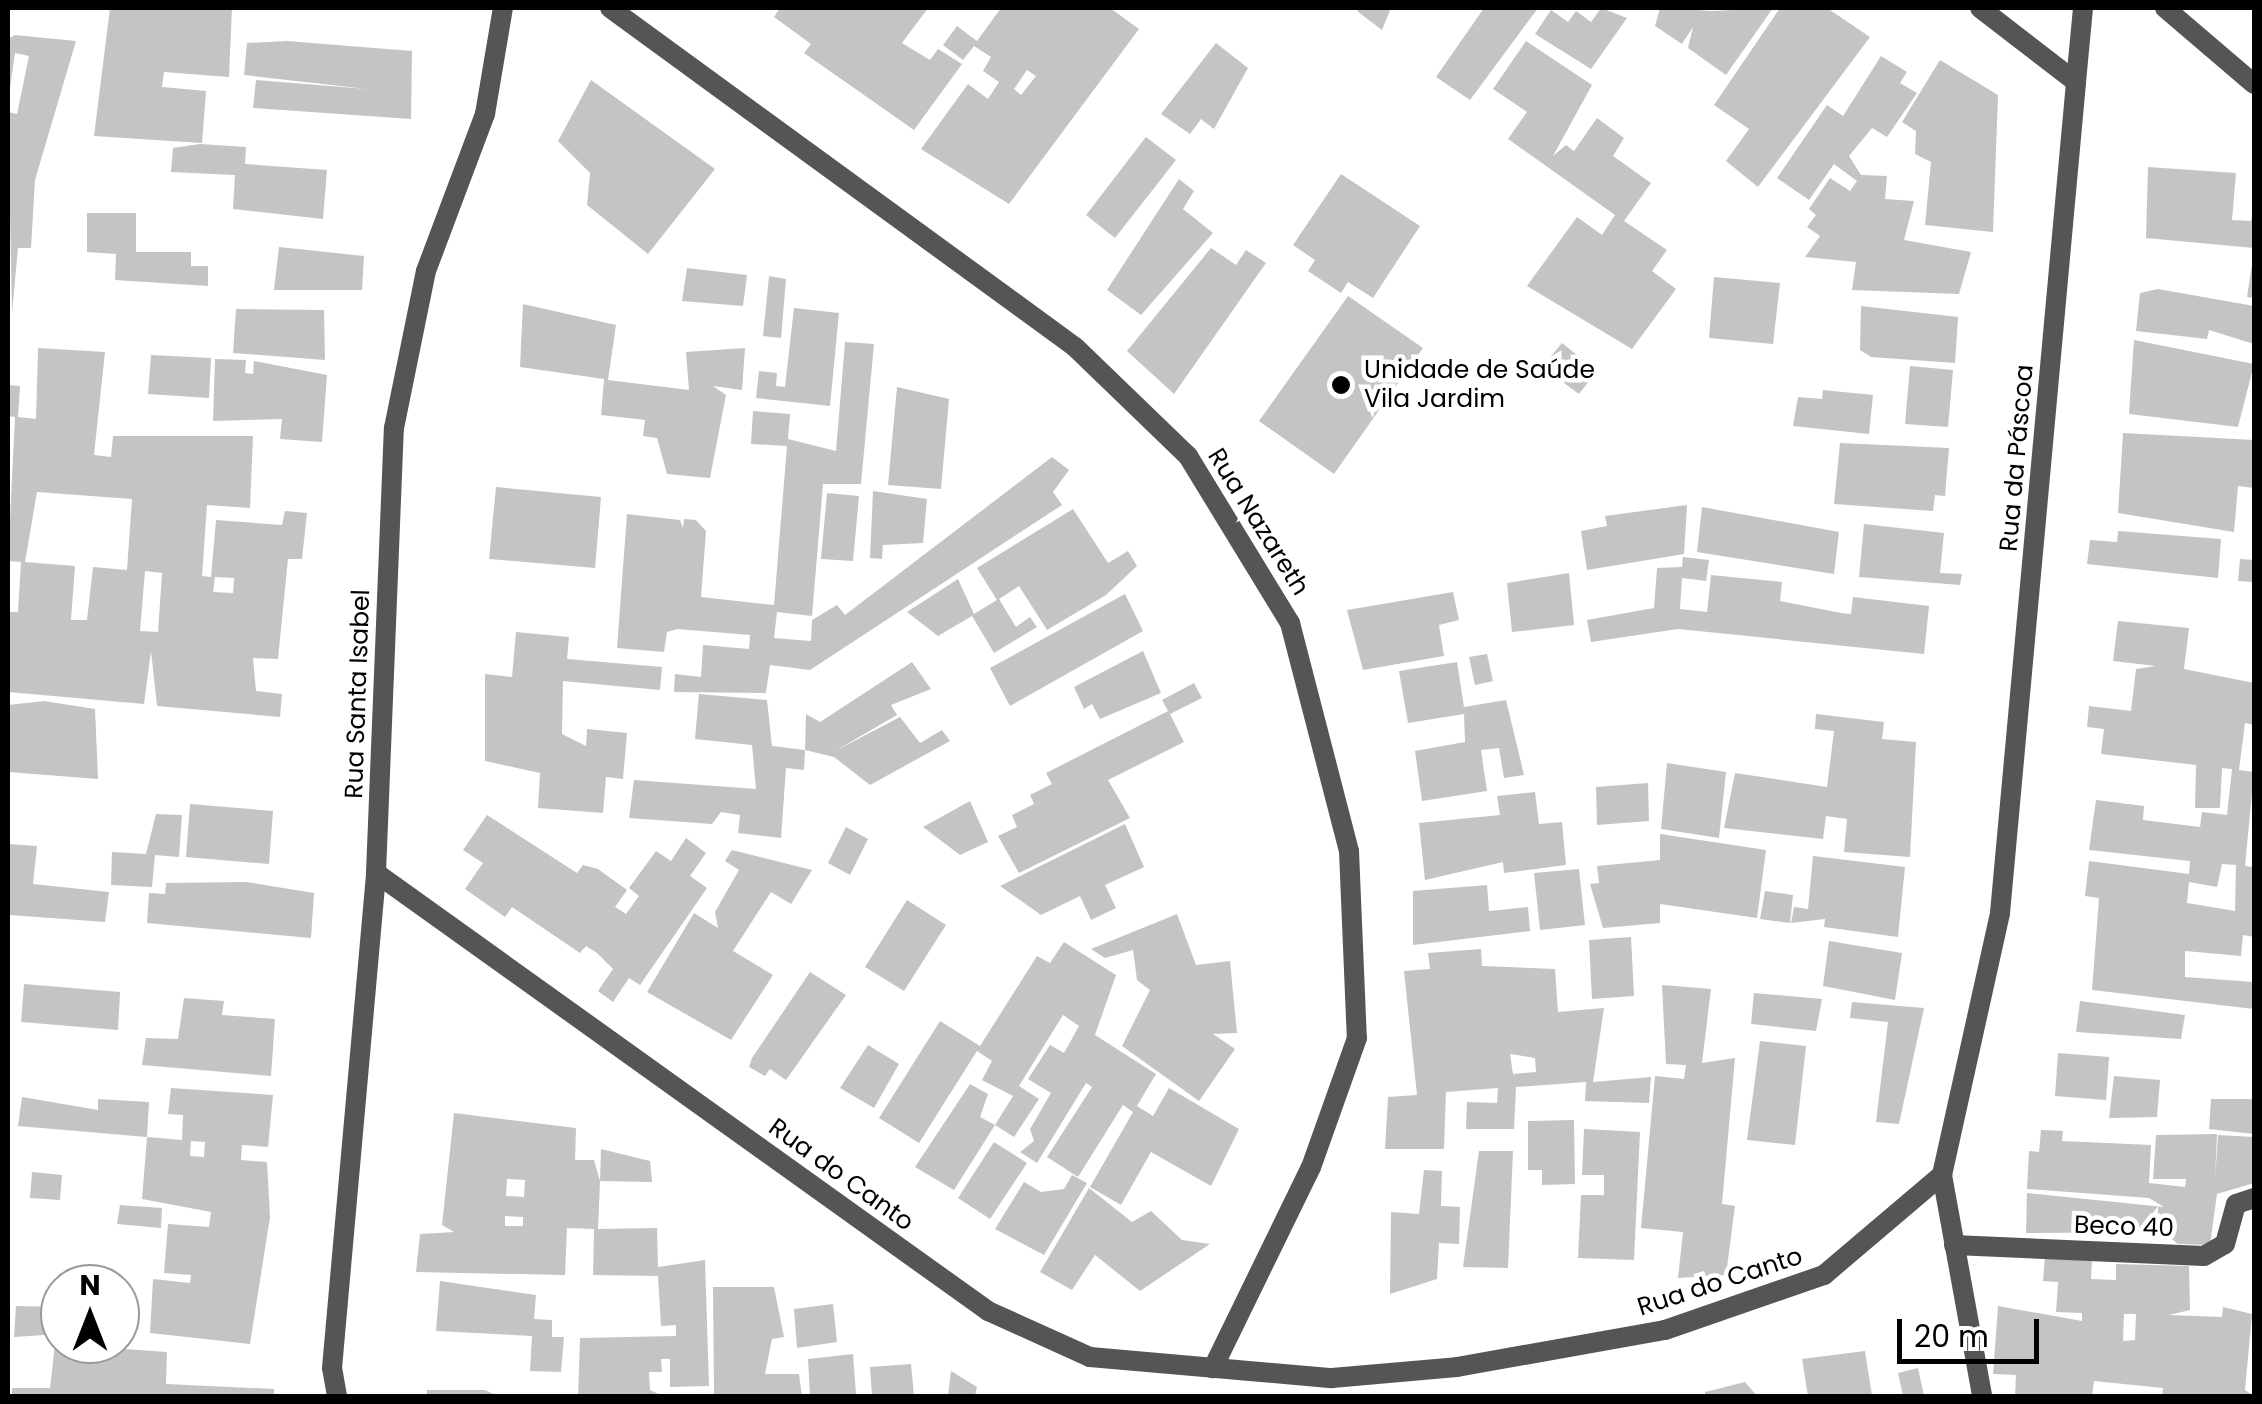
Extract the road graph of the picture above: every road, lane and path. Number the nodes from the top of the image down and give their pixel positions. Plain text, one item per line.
1 (504, 8) edge
2 (610, 8) edge
3 (1980, 8) edge
4 (2082, 8) edge
5 (2165, 8) edge
6 (2076, 82) junction
7 (2254, 84) edge
8 (376, 873) junction
9 (1942, 1176) junction
10 (2254, 1198) edge
11 (1954, 1245) junction
12 (1213, 1368) junction
13 (1333, 1387) edge
14 (337, 1396) edge
15 (1982, 1396) edge

1 - 8 street, Rua Santa Isabel
2 - 12 street, Rua Nazareth
3 - 6 street
4 - 6 street, Rua da Páscoa
5 - 7 street
6 - 9 street, Rua da Páscoa
8 - 12 street, Rua do Canto
8 - 14 street, Rua Santa Isabel
9 - 11 street
9 - 13 street, Rua do Canto
10 - 11 street, Beco 40
11 - 15 street
12 - 13 street, Rua do Canto

